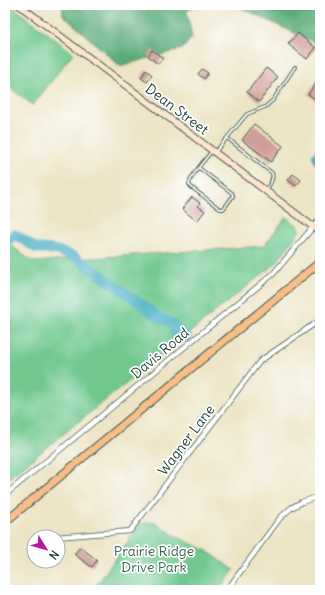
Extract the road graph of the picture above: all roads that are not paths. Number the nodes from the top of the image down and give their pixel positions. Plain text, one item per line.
1 (19, 5) edge
2 (295, 67) dead end
3 (227, 138) junction
4 (214, 151) junction
5 (199, 168) junction
6 (266, 191) junction
7 (320, 219) edge
8 (313, 226) junction
9 (320, 232) edge
10 (320, 262) edge
11 (320, 320) edge
12 (5, 494) edge
13 (320, 496) edge
14 (5, 522) edge
15 (66, 536) edge
16 (320, 585) edge
17 (227, 590) edge
18 (316, 590) edge

1 - 4 street, Dean Street
2 - 3 lane
3 - 4 lane
3 - 6 lane
4 - 5 lane
4 - 6 street, Dean Street
5 - 5 lane
6 - 8 street, Dean Street
7 - 8 street, Davis Road
8 - 9 street, Dean Street
8 - 12 street, Davis Road
10 - 14 main road
11 - 15 street, Wagner Lane
13 - 17 street
16 - 18 street

